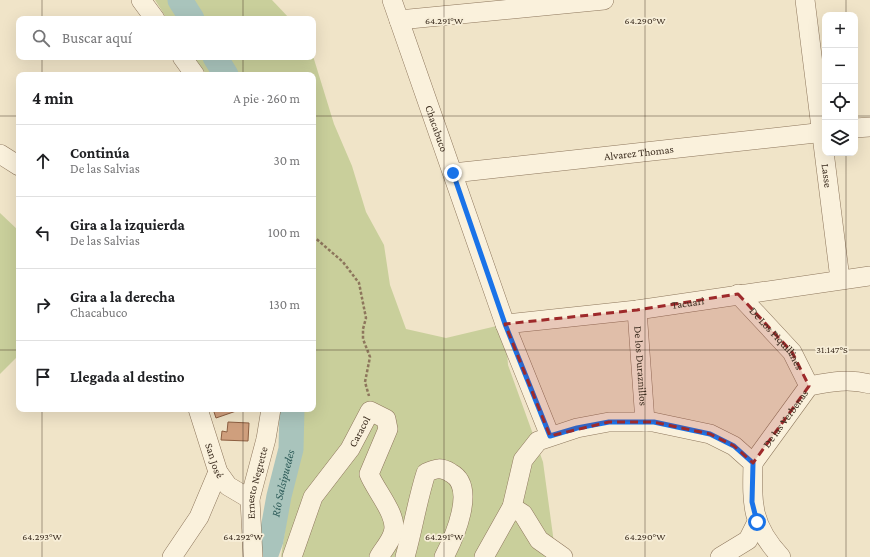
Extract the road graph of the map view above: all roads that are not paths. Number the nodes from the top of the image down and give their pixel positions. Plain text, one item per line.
1 (141, 0) edge
2 (392, 0) edge
3 (604, 0) edge
4 (805, 0) edge
5 (153, 16) edge
6 (399, 20) junction
7 (184, 60) edge
8 (193, 72) edge
9 (822, 125) edge
10 (870, 127) edge
11 (858, 128) edge
12 (822, 132) edge
13 (0, 154) edge
14 (826, 156) edge
15 (16, 164) edge
16 (453, 173) junction
17 (870, 276) edge
18 (840, 279) junction
19 (738, 294) junction
20 (637, 310) junction
21 (505, 324) junction
22 (870, 384) edge
23 (809, 386) junction
24 (199, 412) edge
25 (270, 412) edge
26 (645, 422) junction
27 (550, 436) junction
28 (753, 463) junction
29 (218, 472) junction
30 (250, 499) junction
31 (512, 507) junction
32 (757, 522) junction
33 (172, 557) edge
34 (252, 557) edge
35 (292, 557) edge
36 (379, 557) edge
37 (404, 557) edge
38 (444, 557) edge
39 (484, 557) edge
40 (563, 557) edge
41 (720, 557) edge
42 (781, 557) edge

1 - 5 street
2 - 6 street, Chacabuco
3 - 6 street
4 - 9 street, Lasse
6 - 16 street, Chacabuco
7 - 8 street
10 - 11 street
12 - 16 street, Alvarez Thomas
13 - 15 street
14 - 18 street, Lasse
16 - 21 street, Chacabuco
17 - 18 street, Tacuari
18 - 19 street, Tacuari
19 - 20 street, Tacuari
19 - 23 street, De Los Piquillines
20 - 21 street, Tacuari
20 - 26 street, De los Duraznillos
21 - 27 street, Chacabuco
22 - 23 street, De las Verbenas
23 - 28 street, De las Verbenas
24 - 29 street, San José
25 - 30 street, Ernesto Negrette
26 - 27 street
26 - 28 street
27 - 31 street
28 - 32 street
29 - 30 street, San José
29 - 33 street
30 - 34 street, Ernesto Negrette
31 - 39 street
31 - 40 street
32 - 41 street
32 - 42 street
35 - 36 street, Caracol
37 - 38 street

